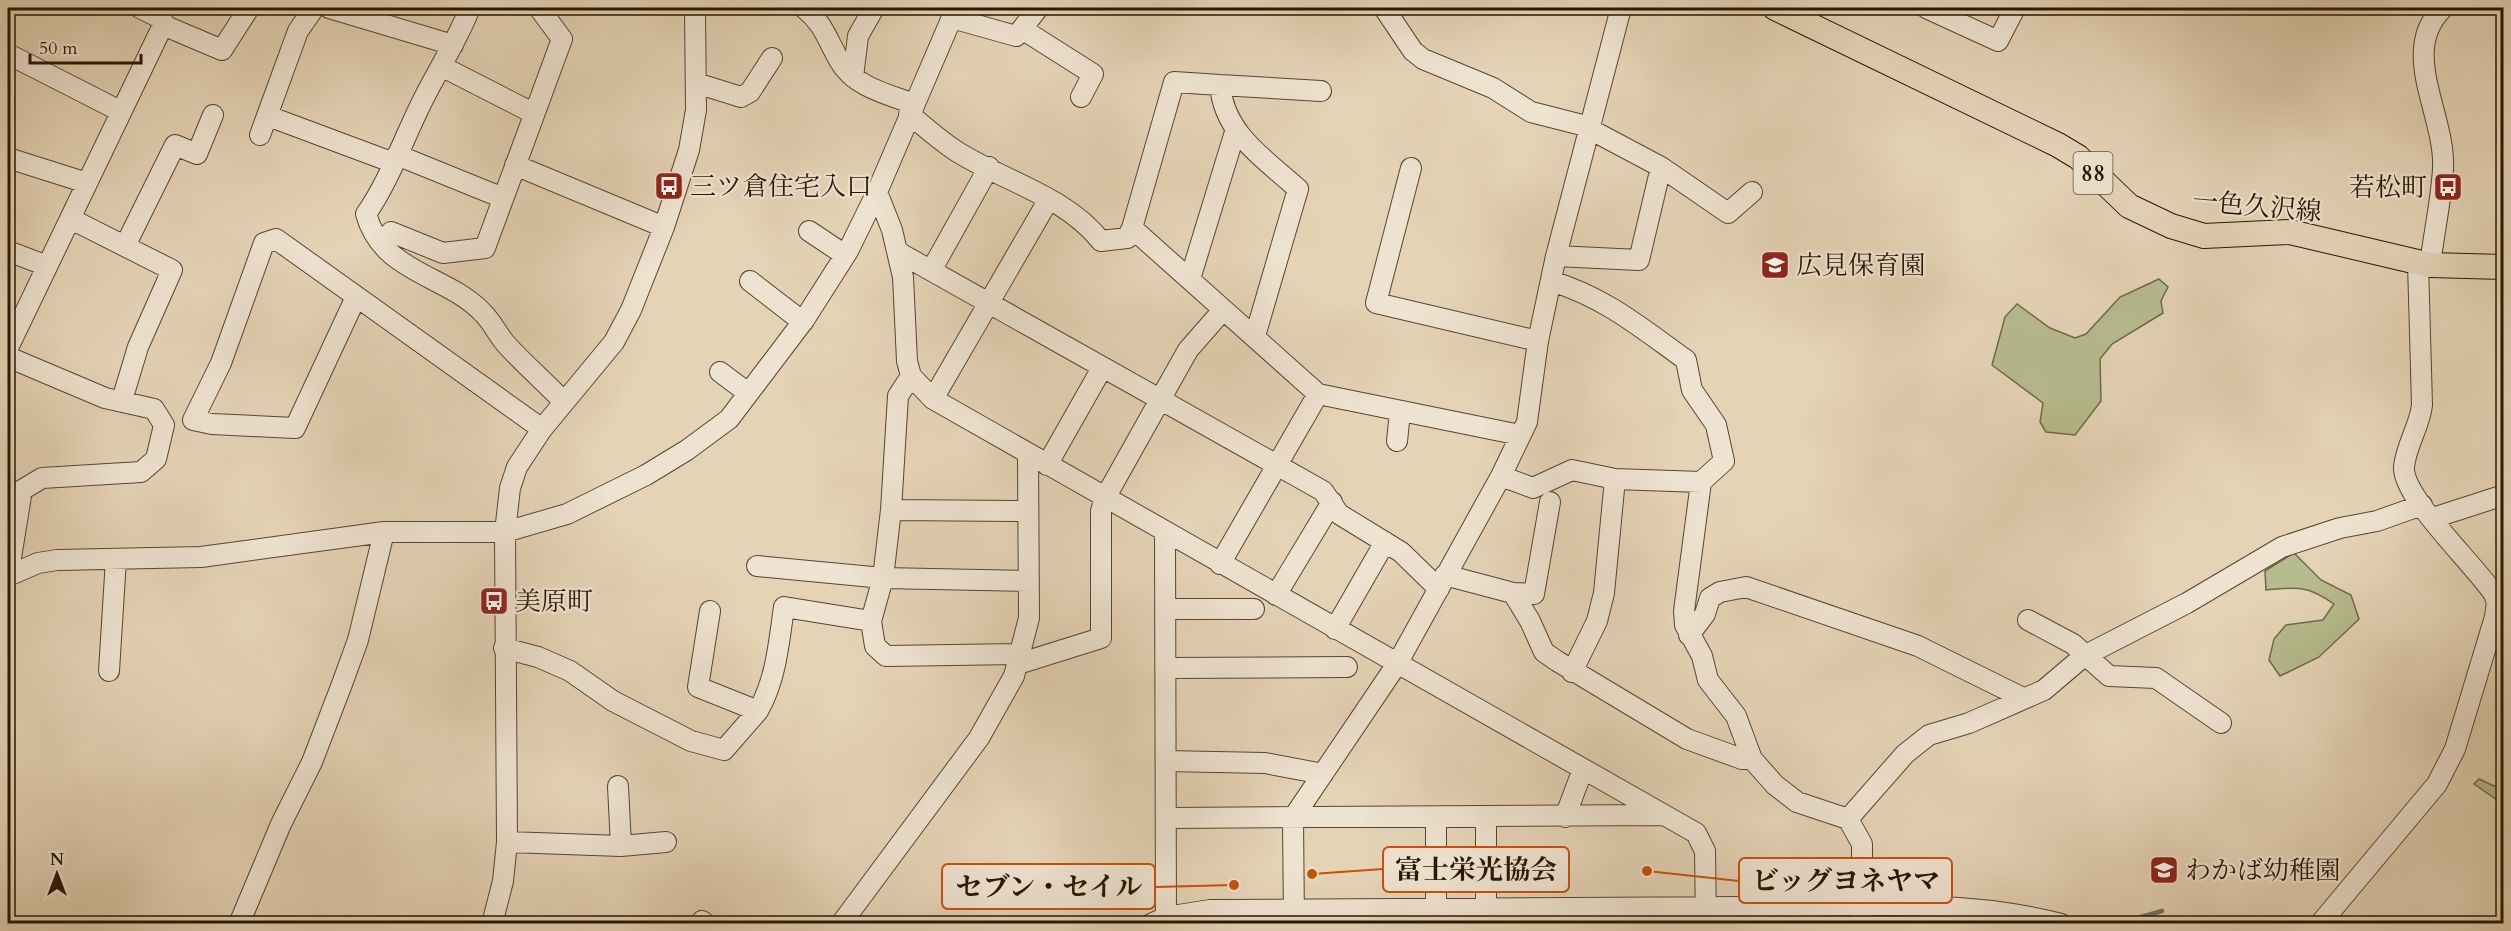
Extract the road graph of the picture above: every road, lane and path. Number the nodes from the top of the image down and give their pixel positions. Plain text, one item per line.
1 (140, 8) edge
2 (249, 8) edge
3 (314, 8) edge
4 (329, 8) edge
5 (470, 8) edge
6 (539, 8) edge
7 (695, 8) edge
8 (804, 8) edge
9 (874, 8) edge
10 (1038, 8) edge
11 (1384, 8) edge
12 (1621, 8) edge
13 (1775, 8) edge
14 (1926, 8) edge
15 (2015, 8) edge
16 (2443, 8) edge
17 (364, 12) edge
18 (954, 13) edge
19 (163, 25) junction
20 (1022, 29) junction
21 (453, 45) junction
22 (8, 54) edge
23 (772, 58) dead end
24 (441, 66) junction
25 (853, 77) junction
26 (696, 83) junction
27 (1220, 85) junction
28 (1321, 92) dead end
29 (1081, 97) dead end
30 (911, 109) junction
31 (120, 111) junction
32 (533, 113) junction
33 (213, 115) dead end
34 (268, 116) junction
35 (1588, 128) junction
36 (1235, 132) junction
37 (261, 135) dead end
38 (8, 159) edge
39 (395, 159) junction
40 (515, 165) junction
41 (989, 167) junction
42 (1661, 167) junction
43 (1411, 168) dead end
44 (87, 183) junction
45 (877, 192) junction
46 (1752, 192) dead end
47 (503, 198) junction
48 (1049, 199) junction
49 (71, 219) junction
50 (664, 226) junction
51 (1132, 228) junction
52 (809, 231) dead end
53 (391, 232) dead end
54 (125, 246) junction
55 (8, 250) edge
56 (898, 252) junction
57 (846, 255) junction
58 (1556, 256) junction
59 (2424, 264) junction
60 (47, 266) junction
61 (2504, 267) edge
62 (932, 269) junction
63 (1190, 279) junction
64 (750, 281) dead end
65 (1551, 281) junction
66 (356, 297) junction
67 (989, 302) junction
68 (1223, 310) junction
69 (803, 322) junction
70 (1255, 336) junction
71 (10, 337) edge
72 (1538, 341) junction
73 (8, 357) edge
74 (1102, 368) junction
75 (720, 372) dead end
76 (911, 376) junction
77 (748, 393) junction
78 (1318, 394) junction
79 (933, 399) junction
80 (122, 400) junction
81 (1161, 400) junction
82 (564, 402) junction
83 (1400, 412) junction
84 (542, 429) junction
85 (1520, 435) junction
86 (1397, 441) dead end
87 (1028, 454) junction
88 (1047, 465) junction
89 (1275, 465) junction
90 (1501, 476) junction
91 (1615, 479) junction
92 (1701, 482) junction
93 (2504, 495) edge
94 (1106, 498) junction
95 (1332, 502) junction
96 (1550, 502) dead end
97 (891, 510) junction
98 (1028, 511) junction
99 (2427, 512) junction
100 (384, 532) junction
101 (506, 532) junction
102 (1165, 533) junction
103 (1385, 542) junction
104 (116, 559) junction
105 (1220, 564) junction
106 (757, 566) dead end
107 (8, 576) edge
108 (883, 578) junction
109 (1029, 581) junction
110 (1442, 582) junction
111 (1513, 593) junction
112 (1276, 595) junction
113 (2500, 605) edge
114 (1165, 609) junction
115 (1254, 609) dead end
116 (710, 611) dead end
117 (2028, 620) dead end
118 (871, 621) junction
119 (1335, 629) junction
120 (1689, 635) junction
121 (504, 648) junction
122 (2084, 656) junction
123 (1020, 659) junction
124 (1397, 664) junction
125 (1166, 668) junction
126 (1347, 668) dead end
127 (109, 671) dead end
128 (1572, 672) junction
129 (2023, 698) junction
130 (758, 711) junction
131 (2222, 723) dead end
132 (1752, 759) junction
133 (1166, 761) junction
134 (1583, 769) junction
135 (1323, 774) junction
136 (618, 786) dead end
137 (1666, 815) junction
138 (1486, 816) junction
139 (1436, 817) junction
140 (1565, 817) junction
141 (1166, 818) junction
142 (1293, 818) junction
143 (1848, 819) junction
144 (507, 842) junction
145 (666, 842) dead end
146 (621, 846) junction
147 (1436, 909) junction
148 (1706, 915) edge
149 (1862, 915) edge
150 (1294, 916) edge
151 (1486, 916) edge
152 (1161, 921) edge
153 (239, 924) edge
154 (492, 924) edge
155 (841, 924) edge
156 (2061, 924) edge
157 (2320, 924) edge

1 - 19 street
2 - 19 street
3 - 34 street
4 - 17 street
5 - 21 street
6 - 32 street
7 - 26 street
8 - 25 street
9 - 25 street
10 - 20 street
11 - 35 street
12 - 35 street
13 - 59 main road, 一色久沢線 / 88
14 - 15 street
16 - 59 street
17 - 21 street
18 - 20 street
18 - 30 street
19 - 31 street
20 - 29 street
21 - 24 street
22 - 31 street
23 - 26 street
24 - 32 street
24 - 39 street
25 - 30 street
26 - 50 street
27 - 28 street
27 - 36 street
27 - 51 street
30 - 41 street
30 - 45 street
31 - 44 street
32 - 40 street
33 - 54 street
34 - 37 street
34 - 39 street
35 - 42 street
35 - 58 street
36 - 63 street
36 - 70 street
38 - 44 street
39 - 47 street
39 - 82 street
40 - 47 street
40 - 50 street
41 - 48 street
41 - 62 street
42 - 46 street
42 - 58 street
43 - 72 street
44 - 49 street
45 - 56 street
45 - 57 street
47 - 53 street
48 - 51 street
48 - 67 street
49 - 54 street
49 - 60 street
50 - 82 street
51 - 63 street
52 - 57 street
54 - 80 street
55 - 60 street
56 - 62 street
56 - 76 street
57 - 69 street
58 - 65 street
59 - 61 main road, 一色久沢線 / 88
59 - 99 street
60 - 71 street
62 - 67 street
63 - 68 street
64 - 69 street
65 - 72 street
65 - 92 street
66 - 66 street
66 - 84 street
67 - 74 street
67 - 79 street
68 - 70 street
68 - 81 street
69 - 77 street
70 - 78 street
72 - 85 street
73 - 80 street
74 - 81 street
74 - 88 street
75 - 77 street
76 - 79 street
76 - 97 street
77 - 101 street
78 - 83 street
78 - 89 street
79 - 87 street
80 - 107 street
81 - 89 street
81 - 94 street
82 - 84 street
83 - 85 street
83 - 86 street
84 - 101 street
85 - 90 street
87 - 88 street
87 - 98 street
88 - 94 street
89 - 95 street
89 - 105 street
90 - 91 street
90 - 110 street
91 - 92 street
91 - 128 street
92 - 120 street
93 - 99 street
94 - 102 street
94 - 123 street
95 - 103 street
95 - 112 street
96 - 111 street
97 - 98 street
97 - 108 street
98 - 109 street
99 - 113 street
99 - 122 street
100 - 101 street
100 - 104 street
100 - 153 street
101 - 121 street
102 - 105 street
102 - 114 street
103 - 110 street
103 - 119 street
104 - 107 street
104 - 127 street
105 - 112 street
106 - 108 street
108 - 109 street
108 - 118 street
109 - 123 street
110 - 111 street
110 - 124 street
111 - 128 street
112 - 119 street
113 - 157 street
114 - 115 street
114 - 125 street
116 - 130 street
117 - 122 street
118 - 123 street
118 - 130 street
119 - 124 street
120 - 129 street
120 - 132 street
121 - 130 street
121 - 144 street
122 - 129 street
122 - 131 street
123 - 155 street
124 - 134 street
124 - 135 street
125 - 126 street
125 - 133 street
128 - 132 street
129 - 143 street
132 - 143 street
133 - 135 street
133 - 141 street
134 - 137 street
134 - 140 street
135 - 142 street
136 - 146 street
137 - 140 street
137 - 148 street
138 - 139 street
138 - 140 street
138 - 151 street
139 - 142 street
139 - 147 street
141 - 142 street
141 - 152 street
142 - 150 street
143 - 149 street
144 - 146 street
144 - 154 street
145 - 146 street
147 - 150 street
147 - 151 street
148 - 149 street
148 - 151 street
149 - 156 street
150 - 152 street

